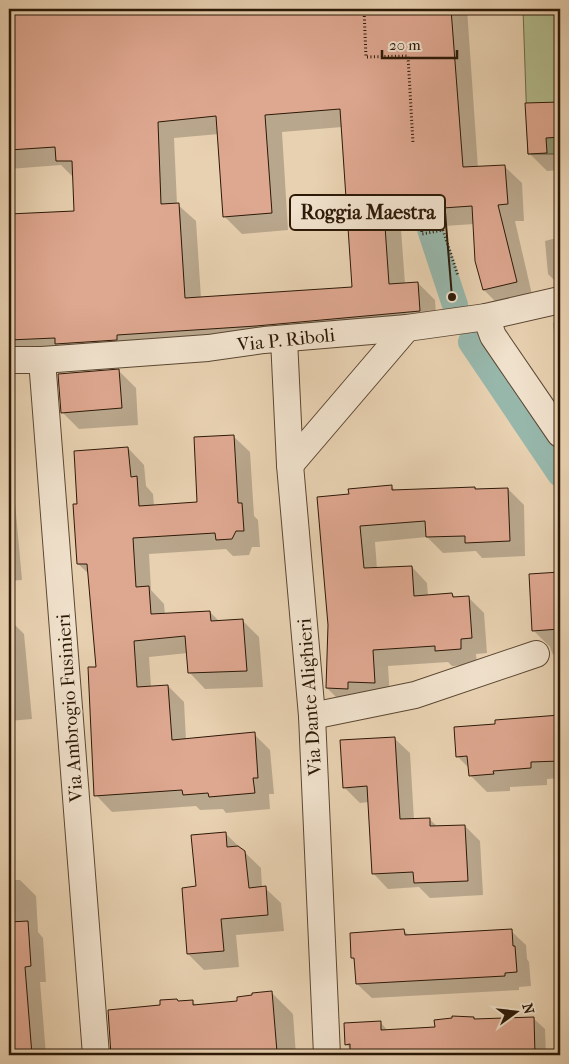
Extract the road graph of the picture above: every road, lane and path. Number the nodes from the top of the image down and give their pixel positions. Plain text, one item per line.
1 (364, 9) edge
2 (413, 143) dead end
3 (420, 210) dead end
4 (458, 276) dead end
5 (560, 300) edge
6 (486, 317) junction
7 (407, 328) junction
8 (284, 339) junction
9 (9, 360) edge
10 (42, 360) junction
11 (560, 434) edge
12 (290, 465) junction
13 (536, 654) dead end
14 (312, 716) junction
15 (96, 1055) edge
16 (327, 1055) edge

1 - 2 path
3 - 4 path
5 - 6 street, Via P. Riboli
6 - 7 street, Via P. Riboli
6 - 11 street
7 - 8 street, Via P. Riboli
7 - 12 street
8 - 10 street, Via P. Riboli
8 - 12 street, Via Dante Alighieri
9 - 10 street, Via P. Riboli
10 - 15 street, Via Ambrogio Fusinieri
12 - 14 street, Via Dante Alighieri
13 - 14 street
14 - 16 street, Via Dante Alighieri

